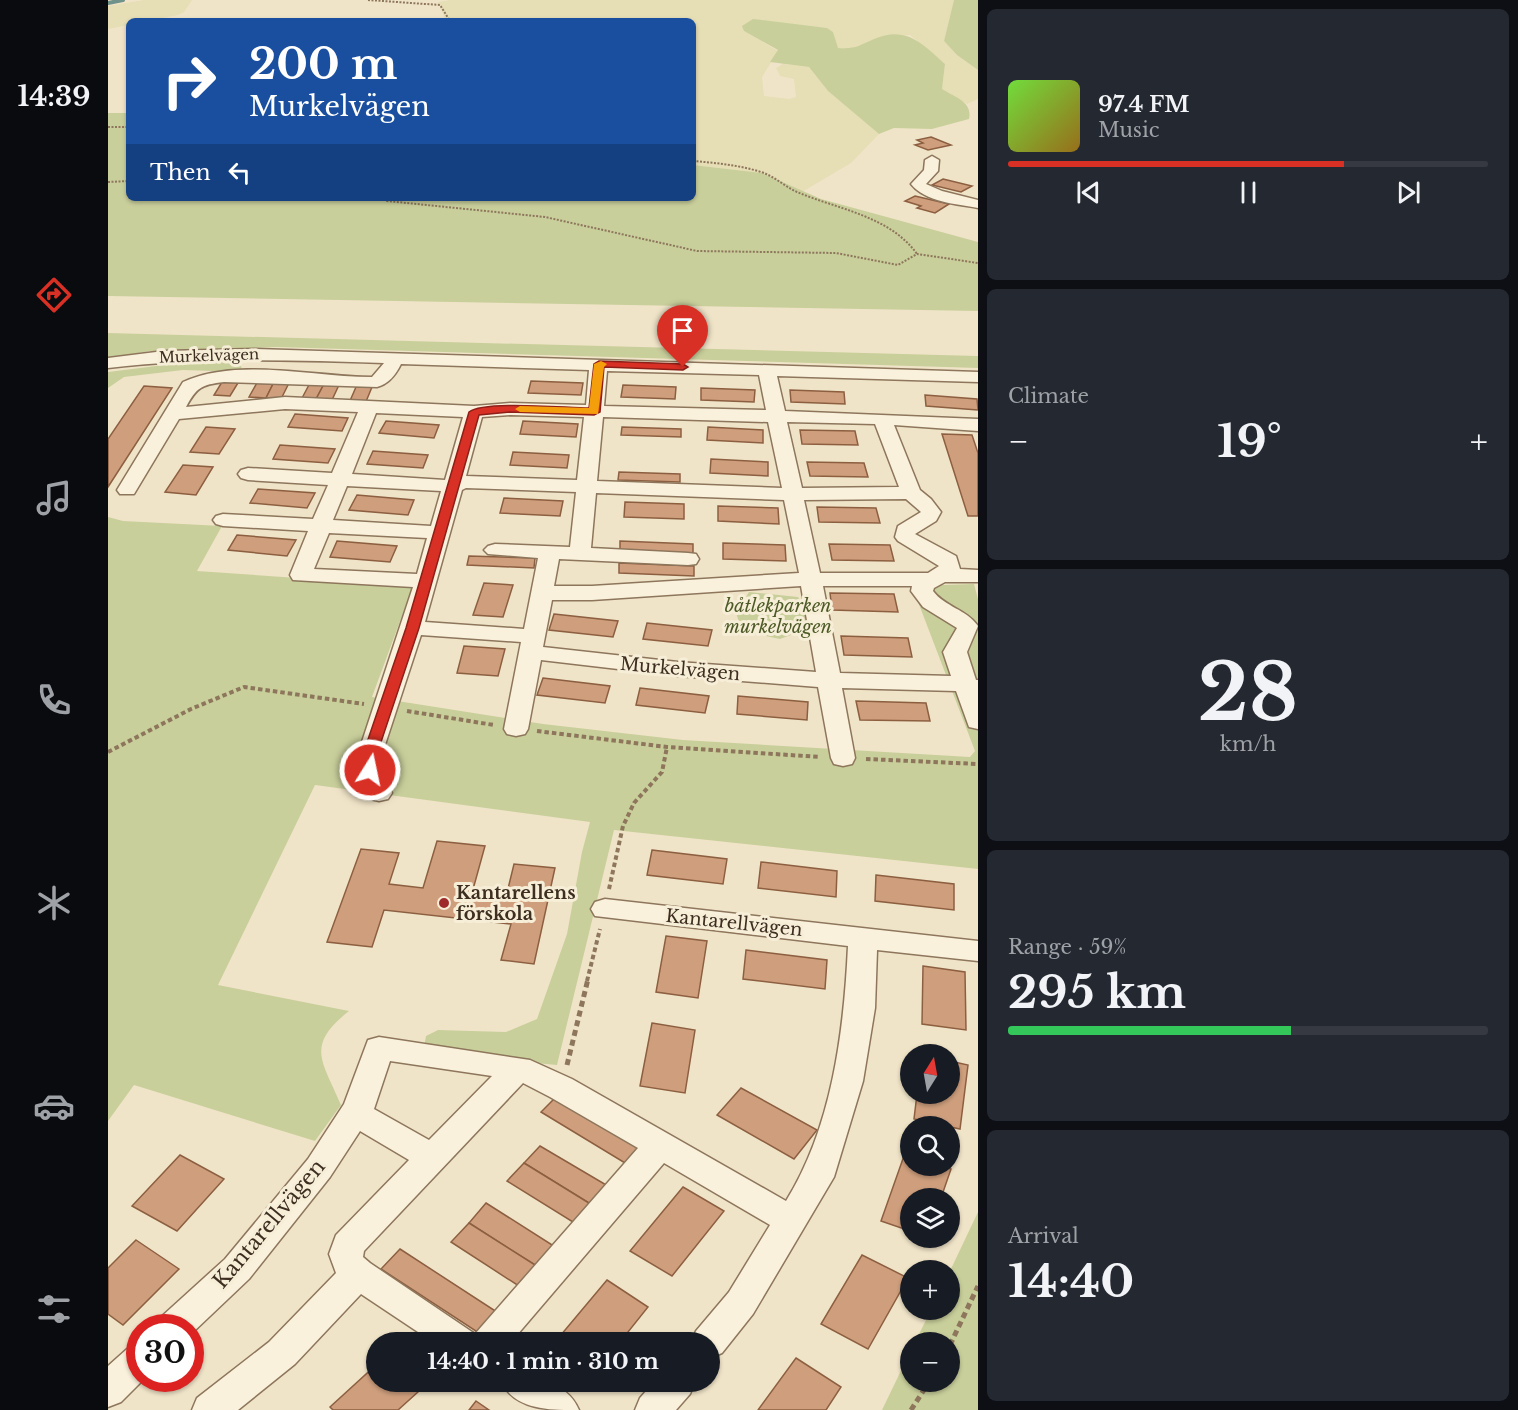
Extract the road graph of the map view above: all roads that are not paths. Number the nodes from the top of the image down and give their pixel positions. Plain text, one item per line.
1 (932, 160) dead end
2 (978, 204) edge
3 (310, 355) junction
4 (396, 358) junction
5 (108, 363) edge
6 (599, 364) junction
7 (767, 370) junction
8 (978, 377) edge
9 (298, 379) junction
10 (369, 407) junction
11 (474, 412) junction
12 (594, 412) junction
13 (173, 414) junction
14 (777, 417) junction
15 (882, 419) junction
16 (978, 425) edge
17 (248, 474) dead end
18 (339, 480) junction
19 (453, 486) junction
20 (588, 486) junction
21 (127, 490) dead end
22 (911, 493) junction
23 (792, 494) junction
24 (223, 520) dead end
25 (321, 526) junction
26 (440, 533) junction
27 (495, 550) dead end
28 (550, 553) junction
29 (580, 554) junction
30 (688, 559) dead end
31 (978, 576) edge
32 (937, 578) junction
33 (811, 579) junction
34 (426, 581) junction
35 (544, 593) junction
36 (412, 628) junction
37 (532, 644) junction
38 (831, 681) junction
39 (971, 685) edge
40 (978, 722) edge
41 (516, 729) dead end
42 (843, 758) dead end
43 (379, 794) dead end
44 (605, 909) dead end
45 (863, 937) junction
46 (978, 951) edge
47 (519, 1068) junction
48 (355, 1113) junction
49 (660, 1145) junction
50 (432, 1158) junction
51 (792, 1221) junction
52 (358, 1273) junction
53 (189, 1314) edge
54 (446, 1332) edge
55 (498, 1332) edge
56 (717, 1332) edge
57 (126, 1373) edge
58 (108, 1390) edge
59 (534, 1392) edge
60 (668, 1392) edge
61 (210, 1410) edge
62 (561, 1410) edge
63 (653, 1410) edge

1 - 2 street
3 - 4 street, Murkelvägen
3 - 5 street, Murkelvägen
3 - 9 street
4 - 6 street, Murkelvägen
4 - 9 street, Murkelvägen
6 - 7 street, Murkelvägen
6 - 12 street
7 - 8 street, Murkelvägen
7 - 14 street
9 - 13 street, Murkelvägen
10 - 11 street
10 - 13 street
10 - 18 street
11 - 12 street
11 - 19 street
12 - 14 street
12 - 20 street
13 - 21 street, Murkelvägen
14 - 15 street
14 - 23 street
15 - 16 street
15 - 22 street
17 - 18 street
18 - 19 street
18 - 25 street
19 - 20 street
19 - 26 street
20 - 23 street
20 - 29 street
22 - 23 street
22 - 32 street
23 - 33 street
24 - 25 street
25 - 26 street
25 - 34 street
26 - 34 street
27 - 28 street
28 - 29 street
28 - 35 street
29 - 30 street
31 - 32 street
32 - 33 street
32 - 39 street
33 - 35 street
33 - 38 street
34 - 36 street
35 - 37 street
36 - 37 street, Murkelvägen
36 - 43 street
37 - 38 street, Murkelvägen
37 - 41 street
38 - 39 street, Murkelvägen
38 - 42 street
39 - 40 street
44 - 45 street, Kantarellvägen
45 - 46 street, Kantarellvägen
45 - 51 street
47 - 48 street, Kantarellvägen
47 - 49 street, Kantarellvägen
47 - 50 street
48 - 50 street
48 - 53 street, Kantarellvägen
49 - 51 street, Kantarellvägen
49 - 55 street
50 - 52 street
51 - 56 street
52 - 54 street
52 - 61 street
57 - 58 street
59 - 62 street
60 - 63 street

